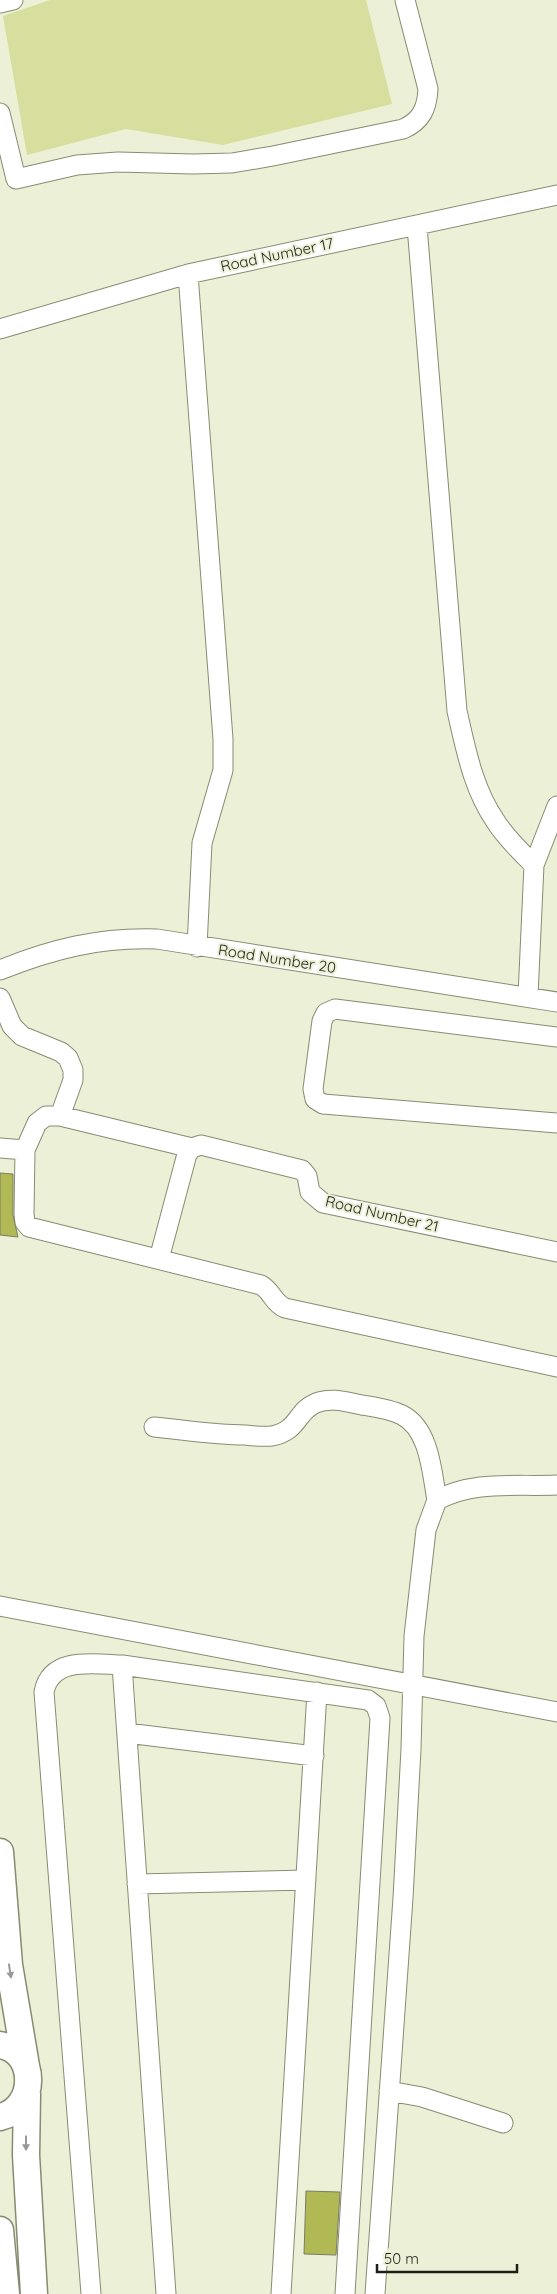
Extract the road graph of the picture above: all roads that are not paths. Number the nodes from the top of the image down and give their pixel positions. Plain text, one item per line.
1 (13, 0) edge
2 (405, 0) edge
3 (0, 3) edge
4 (0, 112) edge
5 (557, 195) edge
6 (416, 226) junction
7 (188, 274) junction
8 (0, 330) edge
9 (557, 806) edge
10 (534, 866) junction
11 (197, 947) junction
12 (0, 970) edge
13 (528, 996) junction
14 (0, 998) edge
15 (557, 1002) edge
16 (557, 1037) edge
17 (60, 1116) junction
18 (557, 1123) edge
19 (0, 1148) edge
20 (192, 1148) junction
21 (25, 1150) junction
22 (557, 1252) edge
23 (159, 1259) junction
24 (557, 1367) edge
25 (154, 1427) dead end
26 (557, 1485) edge
27 (437, 1500) junction
28 (0, 1606) edge
29 (122, 1665) junction
30 (412, 1684) junction
31 (317, 1692) junction
32 (557, 1712) edge
33 (126, 1733) junction
34 (314, 1756) junction
35 (0, 1852) edge
36 (306, 1880) junction
37 (137, 1884) junction
38 (0, 2046) edge
39 (26, 2066) junction
40 (389, 2091) junction
41 (27, 2094) junction
42 (0, 2117) edge
43 (503, 2123) dead end
44 (0, 2230) edge
45 (6, 2294) edge
46 (34, 2294) edge
47 (91, 2294) edge
48 (166, 2294) edge
49 (281, 2294) edge
50 (345, 2294) edge
51 (375, 2294) edge

1 - 3 street
2 - 4 street
5 - 6 street, Road Number 17
6 - 7 street, Road Number 17
6 - 10 street
7 - 8 street, Road Number 17
7 - 11 street
9 - 10 street
10 - 13 street
11 - 12 street, Road Number 20
11 - 13 street, Road Number 20
13 - 15 street, Road Number 20
14 - 17 street
16 - 18 street
17 - 20 street
17 - 21 street
19 - 21 street
20 - 22 street, Road Number 21
20 - 23 street
21 - 23 street
23 - 24 street
25 - 27 street
26 - 27 street
27 - 30 street
28 - 30 street
29 - 31 street
29 - 33 street
29 - 47 street
30 - 32 street
30 - 40 street
31 - 34 street
31 - 50 street
33 - 34 street
33 - 37 street
34 - 36 street
35 -> 39 highway
36 - 37 street
36 - 49 street
37 - 48 street
38 - 39 highway
39 - 41 highway
40 - 43 street
40 - 51 street
41 - 42 highway
41 -> 46 highway
44 - 45 highway

